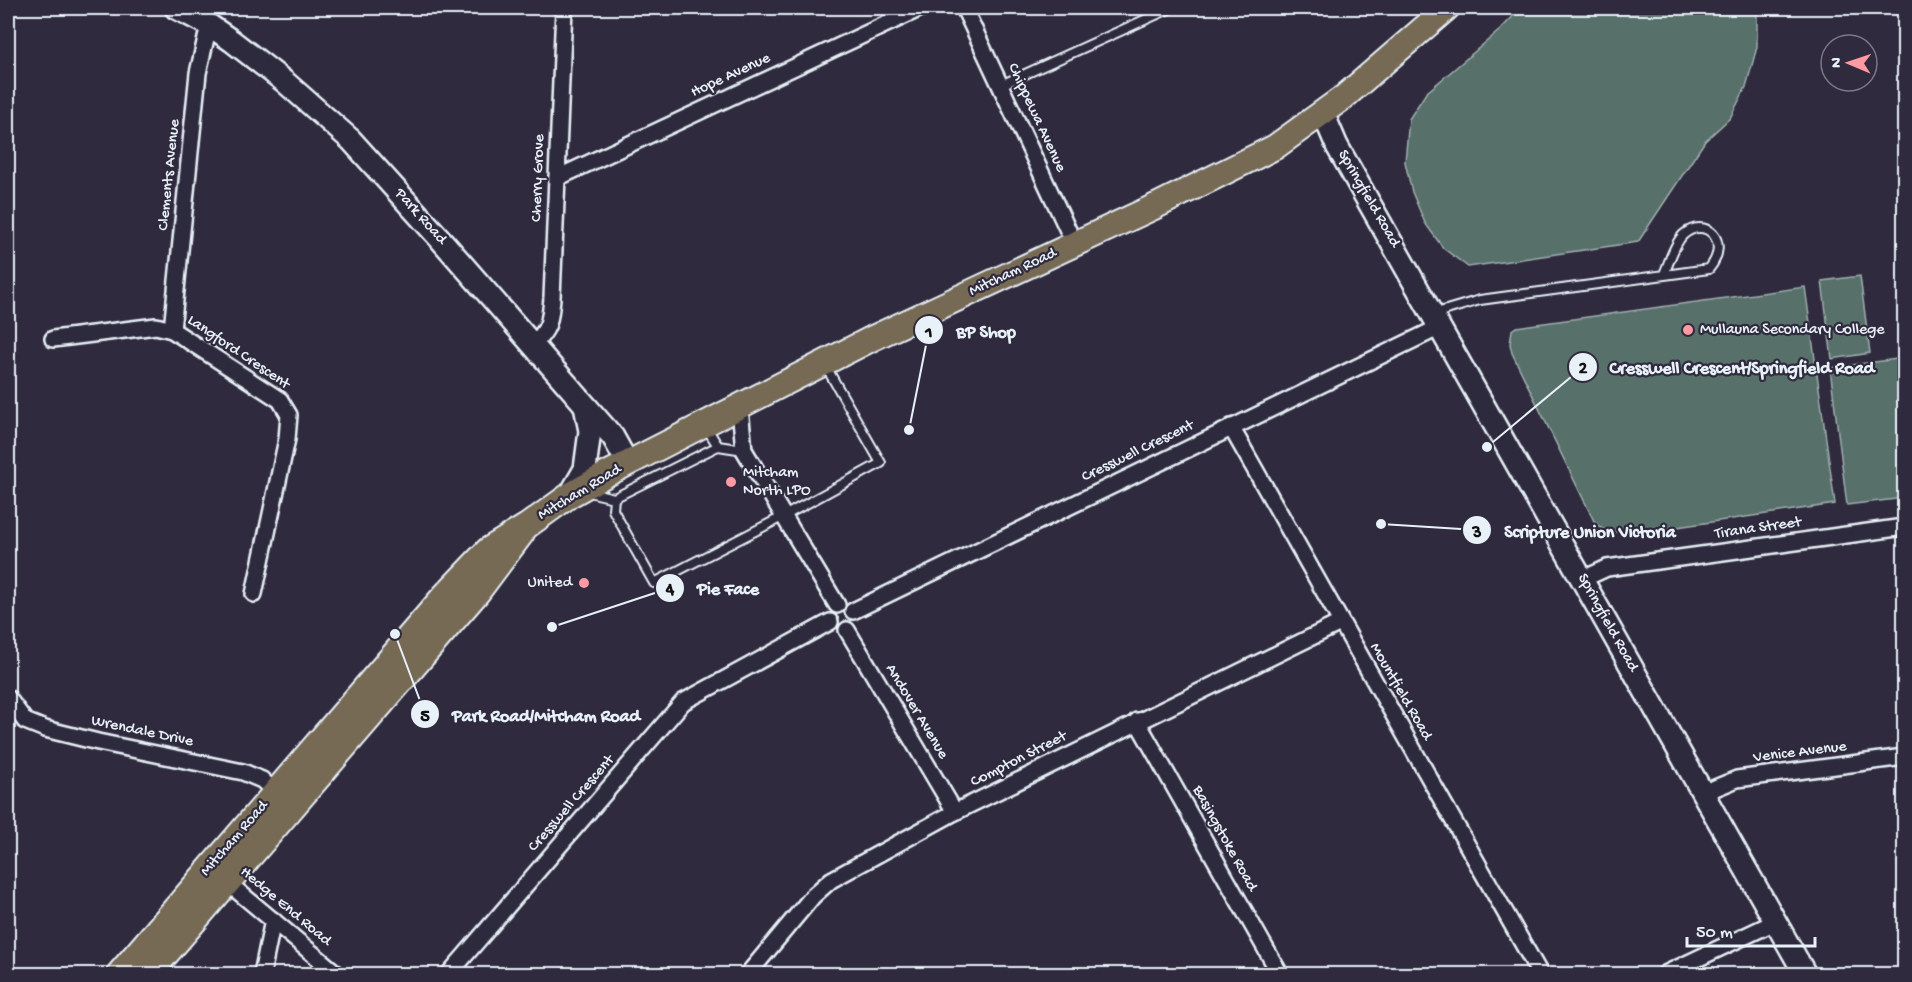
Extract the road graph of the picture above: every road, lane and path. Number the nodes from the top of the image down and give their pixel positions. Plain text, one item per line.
1 (178, 8) edge
2 (564, 8) edge
3 (921, 8) edge
4 (964, 8) edge
5 (1171, 8) edge
6 (1447, 8) edge
7 (209, 25) junction
8 (1001, 85) junction
9 (1323, 113) junction
10 (557, 178) junction
11 (1074, 243) junction
12 (1664, 274) junction
13 (1436, 320) junction
14 (172, 330) junction
15 (53, 339) dead end
16 (533, 345) junction
17 (824, 363) junction
18 (585, 405) junction
19 (740, 408) junction
20 (705, 425) junction
21 (1231, 427) junction
22 (718, 446) junction
23 (744, 450) junction
24 (628, 464) junction
25 (575, 492) junction
26 (614, 498) junction
27 (784, 516) junction
28 (527, 526) junction
29 (1905, 527) edge
30 (1583, 579) junction
31 (254, 594) dead end
32 (837, 605) junction
33 (853, 611) junction
34 (830, 622) junction
35 (1340, 623) junction
36 (847, 630) junction
37 (8, 698) edge
38 (1137, 721) junction
39 (1905, 757) edge
40 (276, 793) junction
41 (1703, 793) junction
42 (293, 809) junction
43 (955, 812) junction
44 (219, 876) junction
45 (273, 920) junction
46 (1775, 922) junction
47 (119, 975) edge
48 (149, 975) edge
49 (262, 975) edge
50 (337, 975) edge
51 (449, 975) edge
52 (748, 975) edge
53 (1280, 975) edge
54 (1540, 975) edge
55 (1665, 975) edge
56 (1805, 975) edge

1 - 7 main road, Park Road
2 - 10 street, Cherry Grove
3 - 10 street, Hope Avenue
4 - 8 street, Chippewa Avenue
5 - 8 lane
6 - 9 main road, Mitcham Road
7 - 14 street, Clements Avenue
7 - 16 main road, Park Road
8 - 11 street, Chippewa Avenue
9 - 11 main road, Mitcham Road
9 - 13 main road, Springfield Road
10 - 16 street, Cherry Grove
11 - 17 main road, Mitcham Road
12 - 12 lane
12 - 13 lane
13 - 21 street, Cresswell Crescent
13 - 30 main road, Springfield Road
14 - 15 street, Langford Crescent
14 - 31 street, Langford Crescent
16 - 18 main road, Park Road
17 - 19 main road, Mitcham Road
17 - 27 lane
18 - 24 main road, Park Road
18 - 25 main road
19 - 20 main road, Mitcham Road
19 - 23 street
20 - 22 lane
20 - 24 main road, Mitcham Road
21 - 33 street, Cresswell Crescent
21 - 35 street, Mountfield Road
22 - 23 lane
22 - 26 lane
23 - 27 street
24 - 25 main road, Mitcham Road
25 - 26 lane
25 - 28 main road, Mitcham Road
26 - 27 lane
27 - 32 street
28 - 40 main road, Mitcham Road
28 - 42 main road, Mitcham Road
29 - 30 street, Tirana Street
30 - 41 main road, Springfield Road
32 - 33 street
32 - 34 street
33 - 36 street
34 - 36 street
34 - 51 street, Cresswell Crescent
35 - 38 street, Compton Street
35 - 54 street, Mountfield Road
36 - 43 street, Andover Avenue
37 - 40 street, Wrendale Drive
38 - 43 street, Compton Street
38 - 53 street, Basingstoke Road
39 - 41 street, Venice Avenue
40 - 42 main road
40 - 44 main road, Mitcham Road
41 - 46 main road, Springfield Road
42 - 44 main road, Mitcham Road
43 - 52 street, Compton Street
44 - 45 street, Hedge End Road
44 - 47 main road, Mitcham Road
44 - 48 main road, Mitcham Road
45 - 49 street
45 - 50 street, Hedge End Road
46 - 55 street
46 - 56 main road, Springfield Road

